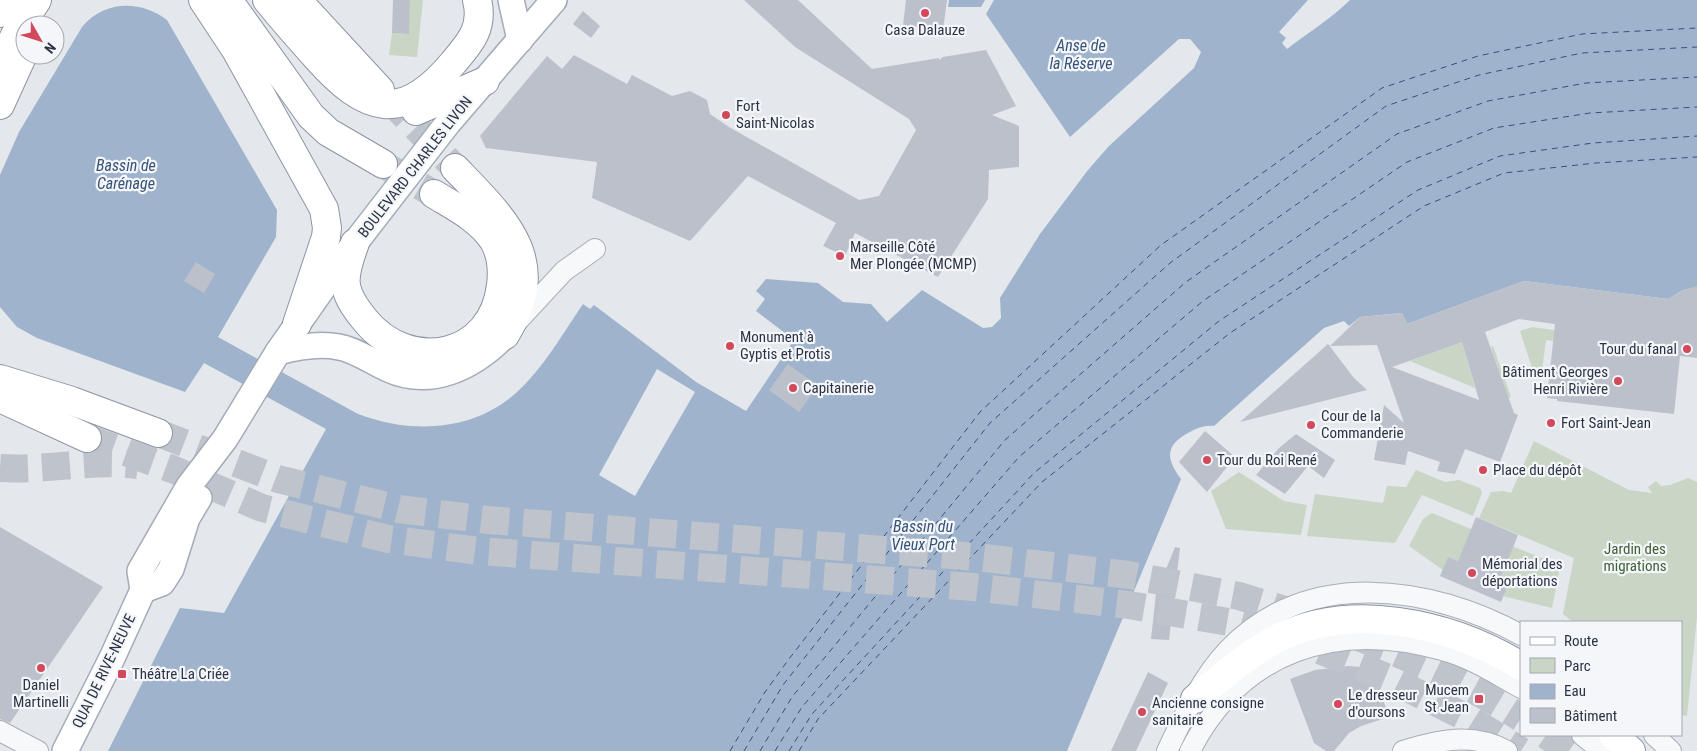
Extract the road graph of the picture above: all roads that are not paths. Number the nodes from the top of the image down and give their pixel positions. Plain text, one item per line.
1 (8, 0) edge
2 (19, 0) edge
3 (36, 0) edge
4 (51, 0) edge
5 (203, 0) edge
6 (215, 0) edge
7 (228, 0) edge
8 (267, 0) edge
9 (477, 0) edge
10 (511, 0) edge
11 (544, 4) edge
12 (290, 11) edge
13 (0, 13) edge
14 (42, 15) edge
15 (0, 40) edge
16 (520, 40) junction
17 (236, 50) junction
18 (18, 65) edge
19 (0, 66) edge
20 (485, 80) junction
21 (380, 90) tunnel mouth
22 (0, 105) edge
23 (383, 164) tunnel mouth
24 (455, 168) tunnel mouth
25 (434, 194) tunnel mouth
26 (354, 244) junction
27 (595, 249) dead end
28 (523, 267) junction
29 (564, 271) junction
30 (505, 335) junction
31 (288, 342) junction
32 (0, 366) edge
33 (0, 379) edge
34 (0, 398) edge
35 (72, 401) junction
36 (158, 433) tunnel mouth
37 (87, 438) tunnel mouth
38 (1520, 635) edge
39 (1520, 666) edge
40 (1520, 687) edge
41 (1195, 699) junction
42 (0, 731) edge
43 (1583, 736) edge
44 (1614, 736) edge
45 (1655, 736) edge
46 (38, 751) edge
47 (65, 751) edge
48 (1168, 751) edge
49 (1190, 751) edge
50 (1403, 751) edge
51 (1507, 751) edge
52 (1602, 751) edge
53 (1632, 751) edge
54 (1671, 751) edge

1 - 13 highway
2 - 15 highway
3 - 19 highway
4 - 14 highway
5 - 17 highway
6 - 17 highway
7 - 23 highway
8 - 12 highway
9 - 12 highway
10 - 16 main road
11 - 16 main road, BOULEVARD CHARLES LIVON
12 - 20 highway
12 - 21 highway
16 - 20 main road, BOULEVARD CHARLES LIVON
17 - 31 highway
18 - 22 highway
20 - 26 main road, BOULEVARD CHARLES LIVON
24 - 28 highway
25 - 26 highway
26 - 31 main road, BOULEVARD CHARLES LIVON
27 - 29 street
28 - 29 street
28 - 30 highway
29 - 30 street
30 - 31 main road
31 - 47 main road, QUAI DE RIVE-NEUVE
32 - 35 highway
33 - 35 highway
34 - 37 highway
35 - 36 highway
38 - 41 street
39 - 41 highway
40 - 49 street
41 - 48 street
42 - 46 street
43 - 52 street
44 - 53 highway
45 - 54 street
50 - 51 street

